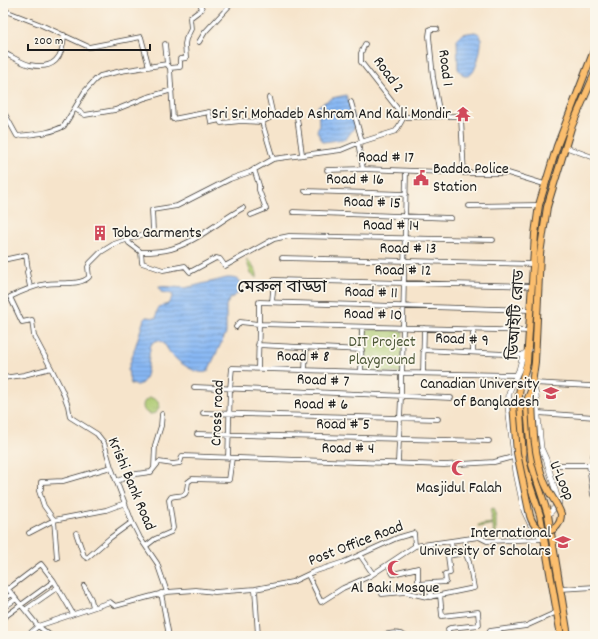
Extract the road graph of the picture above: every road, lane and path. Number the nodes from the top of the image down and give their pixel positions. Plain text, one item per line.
1 (6, 3) edge
2 (200, 3) edge
3 (231, 4) edge
4 (3, 10) edge
5 (437, 29) dead end
6 (64, 35) junction
7 (199, 42) dead end
8 (164, 44) dead end
9 (365, 44) dead end
10 (595, 48) edge
11 (3, 55) edge
12 (169, 66) junction
13 (149, 67) junction
14 (595, 72) edge
15 (172, 90) junction
16 (269, 98) dead end
17 (351, 102) dead end
18 (75, 109) junction
19 (296, 110) dead end
20 (440, 116) junction
21 (404, 117) junction
22 (3, 118) edge
23 (262, 122) junction
24 (360, 142) junction
25 (565, 147) junction
26 (302, 154) junction
27 (273, 158) junction
28 (595, 158) edge
29 (363, 169) junction
30 (254, 170) junction
31 (327, 170) dead end
32 (406, 170) junction
33 (444, 172) dead end
34 (544, 184) junction
35 (305, 191) dead end
36 (406, 194) junction
37 (539, 205) junction
38 (469, 206) dead end
39 (243, 208) dead end
40 (293, 212) dead end
41 (251, 215) dead end
42 (405, 216) junction
43 (451, 218) dead end
44 (405, 238) junction
45 (127, 239) junction
46 (493, 240) dead end
47 (141, 252) junction
48 (282, 258) dead end
49 (3, 260) edge
50 (404, 261) junction
51 (533, 264) junction
52 (404, 283) junction
53 (532, 286) junction
54 (30, 287) junction
55 (272, 302) junction
56 (403, 306) junction
57 (531, 310) junction
58 (259, 324) junction
59 (236, 327) dead end
60 (362, 327) junction
61 (403, 328) junction
62 (424, 328) junction
63 (473, 330) junction
64 (530, 331) junction
65 (258, 345) junction
66 (306, 348) junction
67 (362, 350) junction
68 (423, 350) junction
69 (529, 350) junction
70 (472, 352) junction
71 (523, 355) junction
72 (52, 368) junction
73 (232, 368) joint
74 (258, 368) junction
75 (306, 370) junction
76 (361, 371) junction
77 (423, 372) junction
78 (402, 373) junction
79 (517, 375) junction
80 (3, 378) edge
81 (533, 383) junction
82 (590, 386) dead end
83 (194, 387) dead end
84 (520, 387) junction
85 (230, 389) junction
86 (531, 391) junction
87 (401, 396) junction
88 (451, 398) dead end
89 (203, 413) dead end
90 (538, 413) junction
91 (162, 414) dead end
92 (230, 414) junction
93 (595, 416) edge
94 (400, 418) junction
95 (438, 419) dead end
96 (197, 434) dead end
97 (230, 435) junction
98 (399, 439) junction
99 (489, 441) dead end
100 (595, 444) edge
101 (513, 457) junction
102 (230, 458) junction
103 (398, 462) junction
104 (548, 465) junction
105 (589, 465) junction
106 (111, 468) junction
107 (154, 468) junction
108 (117, 481) junction
109 (595, 496) edge
110 (125, 503) junction
111 (548, 515) junction
112 (54, 520) junction
113 (132, 522) junction
114 (29, 533) dead end
115 (76, 533) dead end
116 (544, 538) junction
117 (465, 539) junction
118 (451, 541) junction
119 (146, 546) junction
120 (415, 546) junction
121 (360, 555) junction
122 (57, 558) dead end
123 (388, 564) junction
124 (373, 574) junction
125 (308, 575) junction
126 (54, 581) junction
127 (430, 583) junction
128 (3, 586) edge
129 (84, 586) dead end
130 (58, 587) junction
131 (595, 587) edge
132 (8, 589) junction
133 (254, 589) junction
134 (560, 589) junction
135 (167, 592) junction
136 (160, 593) junction
137 (13, 594) junction
138 (88, 594) junction
139 (382, 594) dead end
140 (440, 595) junction
141 (83, 596) dead end
142 (431, 597) junction
143 (3, 599) edge
144 (16, 599) junction
145 (20, 605) junction
146 (93, 607) junction
147 (3, 608) edge
148 (25, 610) junction
149 (557, 612) junction
150 (73, 614) junction
151 (3, 618) edge
152 (38, 626) junction
153 (27, 636) edge
154 (51, 636) edge
155 (169, 636) edge
156 (258, 636) edge
157 (380, 636) edge
158 (405, 636) edge
159 (449, 636) edge
160 (489, 636) edge
161 (561, 636) edge
162 (568, 636) edge

1 - 4 street
2 - 12 street
3 - 7 street
4 - 6 street
5 - 20 street, Road 1
6 - 11 street
6 - 13 street
8 - 12 street
9 - 21 street, Road 2
10 - 34 main road, ডিআইটি রোড
12 - 13 street
12 - 15 street
13 - 18 street
14 - 25 main road, ডিআইটি রোড
15 - 18 street
15 - 23 street
16 - 23 street
17 - 24 street
18 - 22 street
19 - 26 street
20 - 21 street
20 - 34 street
21 - 24 street
23 - 27 street
24 - 26 street
24 - 29 street
25 - 28 street
25 - 81 main road, ডিআইটি রোড
26 - 27 street
27 - 30 street
29 - 31 street, Road # 17
29 - 32 street, Road # 17
30 - 41 street
30 - 45 street
32 - 33 street, Road # 17
32 - 36 street
34 - 37 main road, ডিআইটি রোড
35 - 36 street, Road # 16
36 - 42 street
37 - 38 street
37 - 51 main road, ডিআইটি রোড
39 - 47 street
40 - 42 street, Road # 15
42 - 43 street, Road # 15
42 - 44 street
44 - 46 street, Road # 14
44 - 47 street, Road # 14
44 - 50 street
45 - 47 street
45 - 54 street
48 - 50 street, Road # 13
49 - 54 street
50 - 51 street, Road # 13
50 - 52 street
51 - 53 main road, ডিআইটি রোড
52 - 53 street, Road # 12
52 - 55 street, Road # 12
52 - 56 street
53 - 57 main road, ডিআইটি রোড
54 - 72 street, Krishi Bank Road
55 - 56 street, Road # 11
55 - 58 street, Road # 11
56 - 57 street, Road # 11
56 - 61 street
57 - 64 main road, ডিআইটি রোড
58 - 59 street
58 - 60 street, Road # 10
58 - 65 street
60 - 61 street, Road # 10
60 - 67 street
61 - 62 street, Road # 10
61 - 78 street
62 - 63 street, Road # 10
62 - 68 street
63 - 64 street, Road # 10
63 - 70 street
64 - 69 main road, ডিআইটি রোড
65 - 66 street
65 - 74 street
66 - 67 street
66 - 75 street
67 - 76 street
68 - 70 street, Road # 9
68 - 77 street
69 - 71 street
69 - 84 main road, ডিআইটি রোড
70 - 71 street, Road # 9
71 - 79 street
72 - 80 street
72 - 106 street, Krishi Bank Road
73 - 74 street, Road # 8
73 - 85 street, Cross road
74 - 75 street, Road # 8
75 - 76 street, Road # 8
76 - 78 street, Road # 8
77 - 78 street, Road # 8
77 - 79 street, Road # 8
78 - 87 street
79 - 101 street
81 - 82 street
81 - 86 main road, ডিআইটি রোড
81 - 90 street
83 - 85 street, Road # 7
84 - 86 main road, U-Loop, bridge
84 - 116 main road, ডিআইটি রোড
85 - 87 street, Road # 7
85 - 92 street, Cross road
86 - 111 main road, ডিআইটি রোড
87 - 88 street, Road # 7
87 - 94 street
89 - 92 street, Road # 6
90 - 93 street
90 - 104 street
91 - 107 street
92 - 94 street, Road # 6
92 - 97 street, Cross road
94 - 95 street, Road # 6
94 - 98 street
96 - 97 street, Road # 5
97 - 98 street, Road # 5
97 - 102 street, Cross road
98 - 99 street, Road # 5
98 - 103 street
100 - 105 street
101 - 103 street, Road # 4
101 - 116 street
102 - 103 street, Road # 4
102 - 107 street, Road # 4
102 - 119 street, Cross road
104 - 105 street
104 - 111 street
105 - 109 street
106 - 108 street, Krishi Bank Road
106 - 112 street
107 - 108 street
108 - 110 street, Krishi Bank Road
110 - 112 street
110 - 113 street, Krishi Bank Road
111 - 134 main road, ডিআইটি রোড
112 - 114 street
112 - 122 street
113 - 115 street
113 - 119 street, Krishi Bank Road
116 - 117 street, Post Office Road
116 - 149 main road, ডিআইটি রোড
117 - 118 street, Post Office Road
117 - 140 street
118 - 120 street, Post Office Road
118 - 127 street
119 - 135 street, Krishi Bank Road
120 - 121 street, Post Office Road
120 - 123 street
121 - 124 street
121 - 125 street, Post Office Road
123 - 124 street
123 - 127 street
124 - 125 street
125 - 133 street, Post Office Road
126 - 130 street
126 - 132 street
126 - 145 street
127 - 142 street
128 - 132 street
129 - 138 street
130 - 148 street
130 - 150 street
131 - 134 street
132 - 137 street
133 - 135 street, Post Office Road
133 - 156 street
134 - 162 main road, ডিআইটি রোড
135 - 136 street, Post Office Road
136 - 146 street, Post Office Road
136 - 155 street
137 - 143 street
137 - 144 street
138 - 141 street
138 - 146 street
139 - 142 street
140 - 142 street
140 - 159 street
144 - 145 street
144 - 147 street
145 - 148 street
145 - 151 street
146 - 150 street
148 - 152 street
149 - 160 street
149 - 161 main road, ডিআইটি রোড
150 - 152 street
152 - 153 street
152 - 154 street
157 - 158 street

